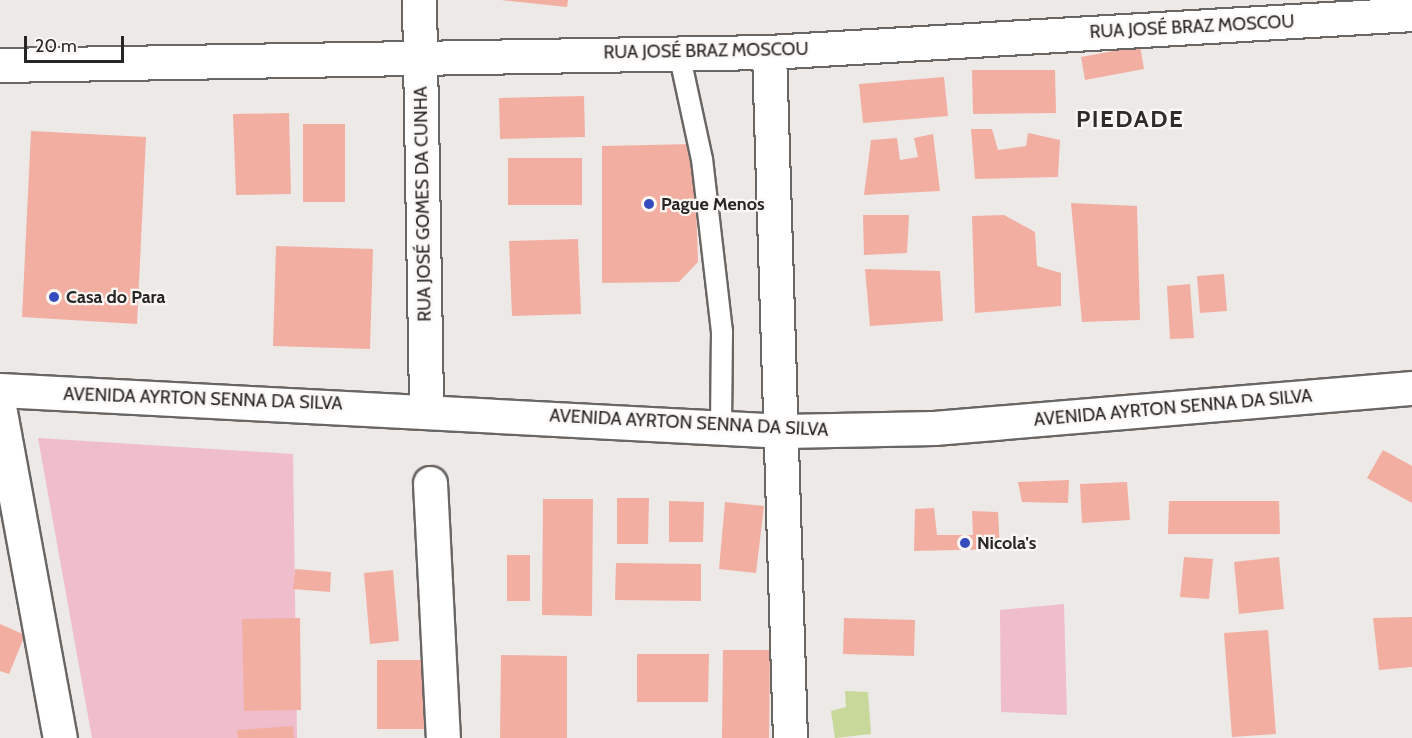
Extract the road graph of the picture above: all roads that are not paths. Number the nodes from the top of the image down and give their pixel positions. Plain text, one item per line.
1 (419, 0) edge
2 (1412, 14) edge
3 (769, 52) junction
4 (679, 53) junction
5 (422, 57) junction
6 (0, 65) edge
7 (1412, 388) edge
8 (0, 390) edge
9 (426, 408) junction
10 (0, 412) edge
11 (721, 427) junction
12 (784, 431) junction
13 (430, 483) dead end
14 (60, 738) edge
15 (443, 738) edge
16 (790, 738) edge

1 - 5 street, RUA JOSÉ GOMES DA CUNHA
2 - 3 street, RUA JOSÉ BRAZ MOSCOU
3 - 4 street, RUA JOSÉ BRAZ MOSCOU
3 - 12 street
4 - 5 street, RUA JOSÉ BRAZ MOSCOU
4 - 11 lane
5 - 6 street, RUA JOSÉ BRAZ MOSCOU
5 - 9 street, RUA JOSÉ GOMES DA CUNHA
7 - 12 street, AVENIDA AYRTON SENNA DA SILVA
8 - 9 street, AVENIDA AYRTON SENNA DA SILVA
9 - 11 street, AVENIDA AYRTON SENNA DA SILVA
10 - 14 street
11 - 12 street, AVENIDA AYRTON SENNA DA SILVA
12 - 16 street
13 - 15 street

